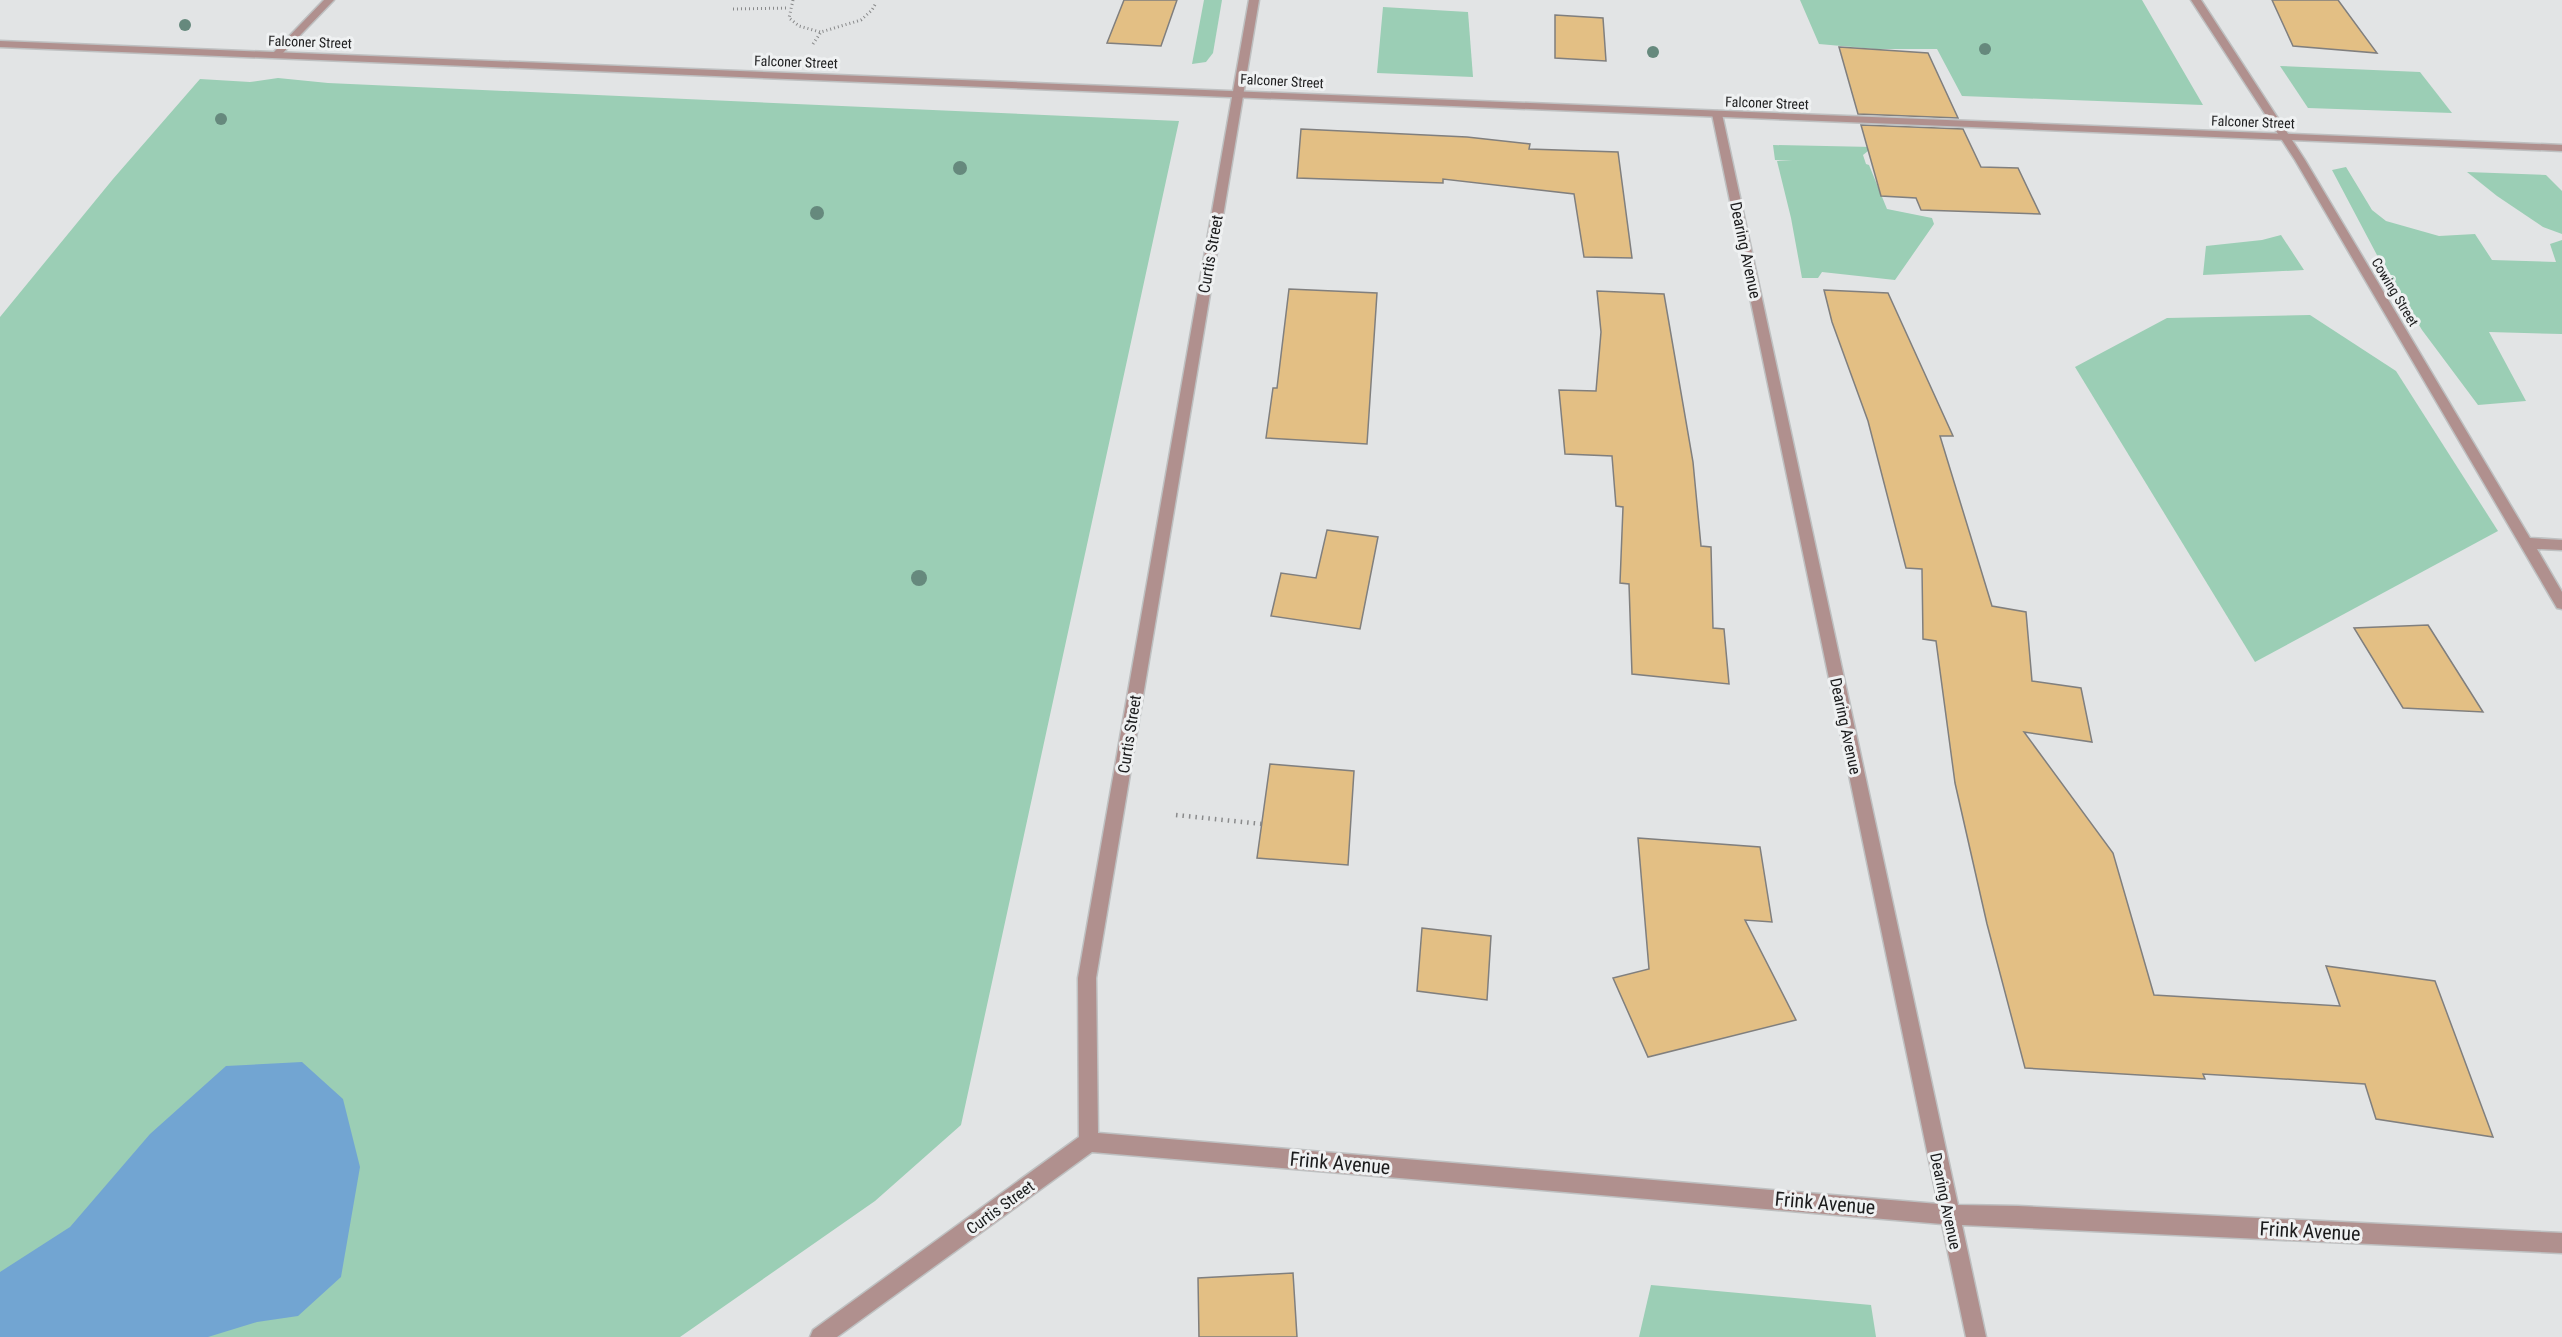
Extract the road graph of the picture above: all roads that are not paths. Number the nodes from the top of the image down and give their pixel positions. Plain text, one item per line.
1 (329, 0) edge
2 (1254, 0) edge
3 (2196, 0) edge
4 (0, 44) edge
5 (276, 55) junction
6 (1238, 93) junction
7 (1717, 114) junction
8 (2285, 137) junction
9 (2562, 148) edge
10 (2526, 543) junction
11 (2562, 545) edge
12 (2562, 604) edge
13 (1089, 1142) junction
14 (1948, 1215) junction
15 (2562, 1244) edge
16 (820, 1337) edge
17 (1976, 1337) edge

1 - 5 street
2 - 6 street, Curtis Street
3 - 8 street, Cowing Street
4 - 5 street, Falconer Street
5 - 6 street, Falconer Street
6 - 7 street, Falconer Street
6 - 13 street, Curtis Street
7 - 8 street, Falconer Street
7 - 14 street, Dearing Avenue
8 - 9 street, Falconer Street
8 - 10 street, Cowing Street
10 - 11 street
10 - 12 street, Cowing Street
13 - 14 street, Frink Avenue
13 - 16 street, Curtis Street
14 - 15 street, Frink Avenue
14 - 17 street, Dearing Avenue

